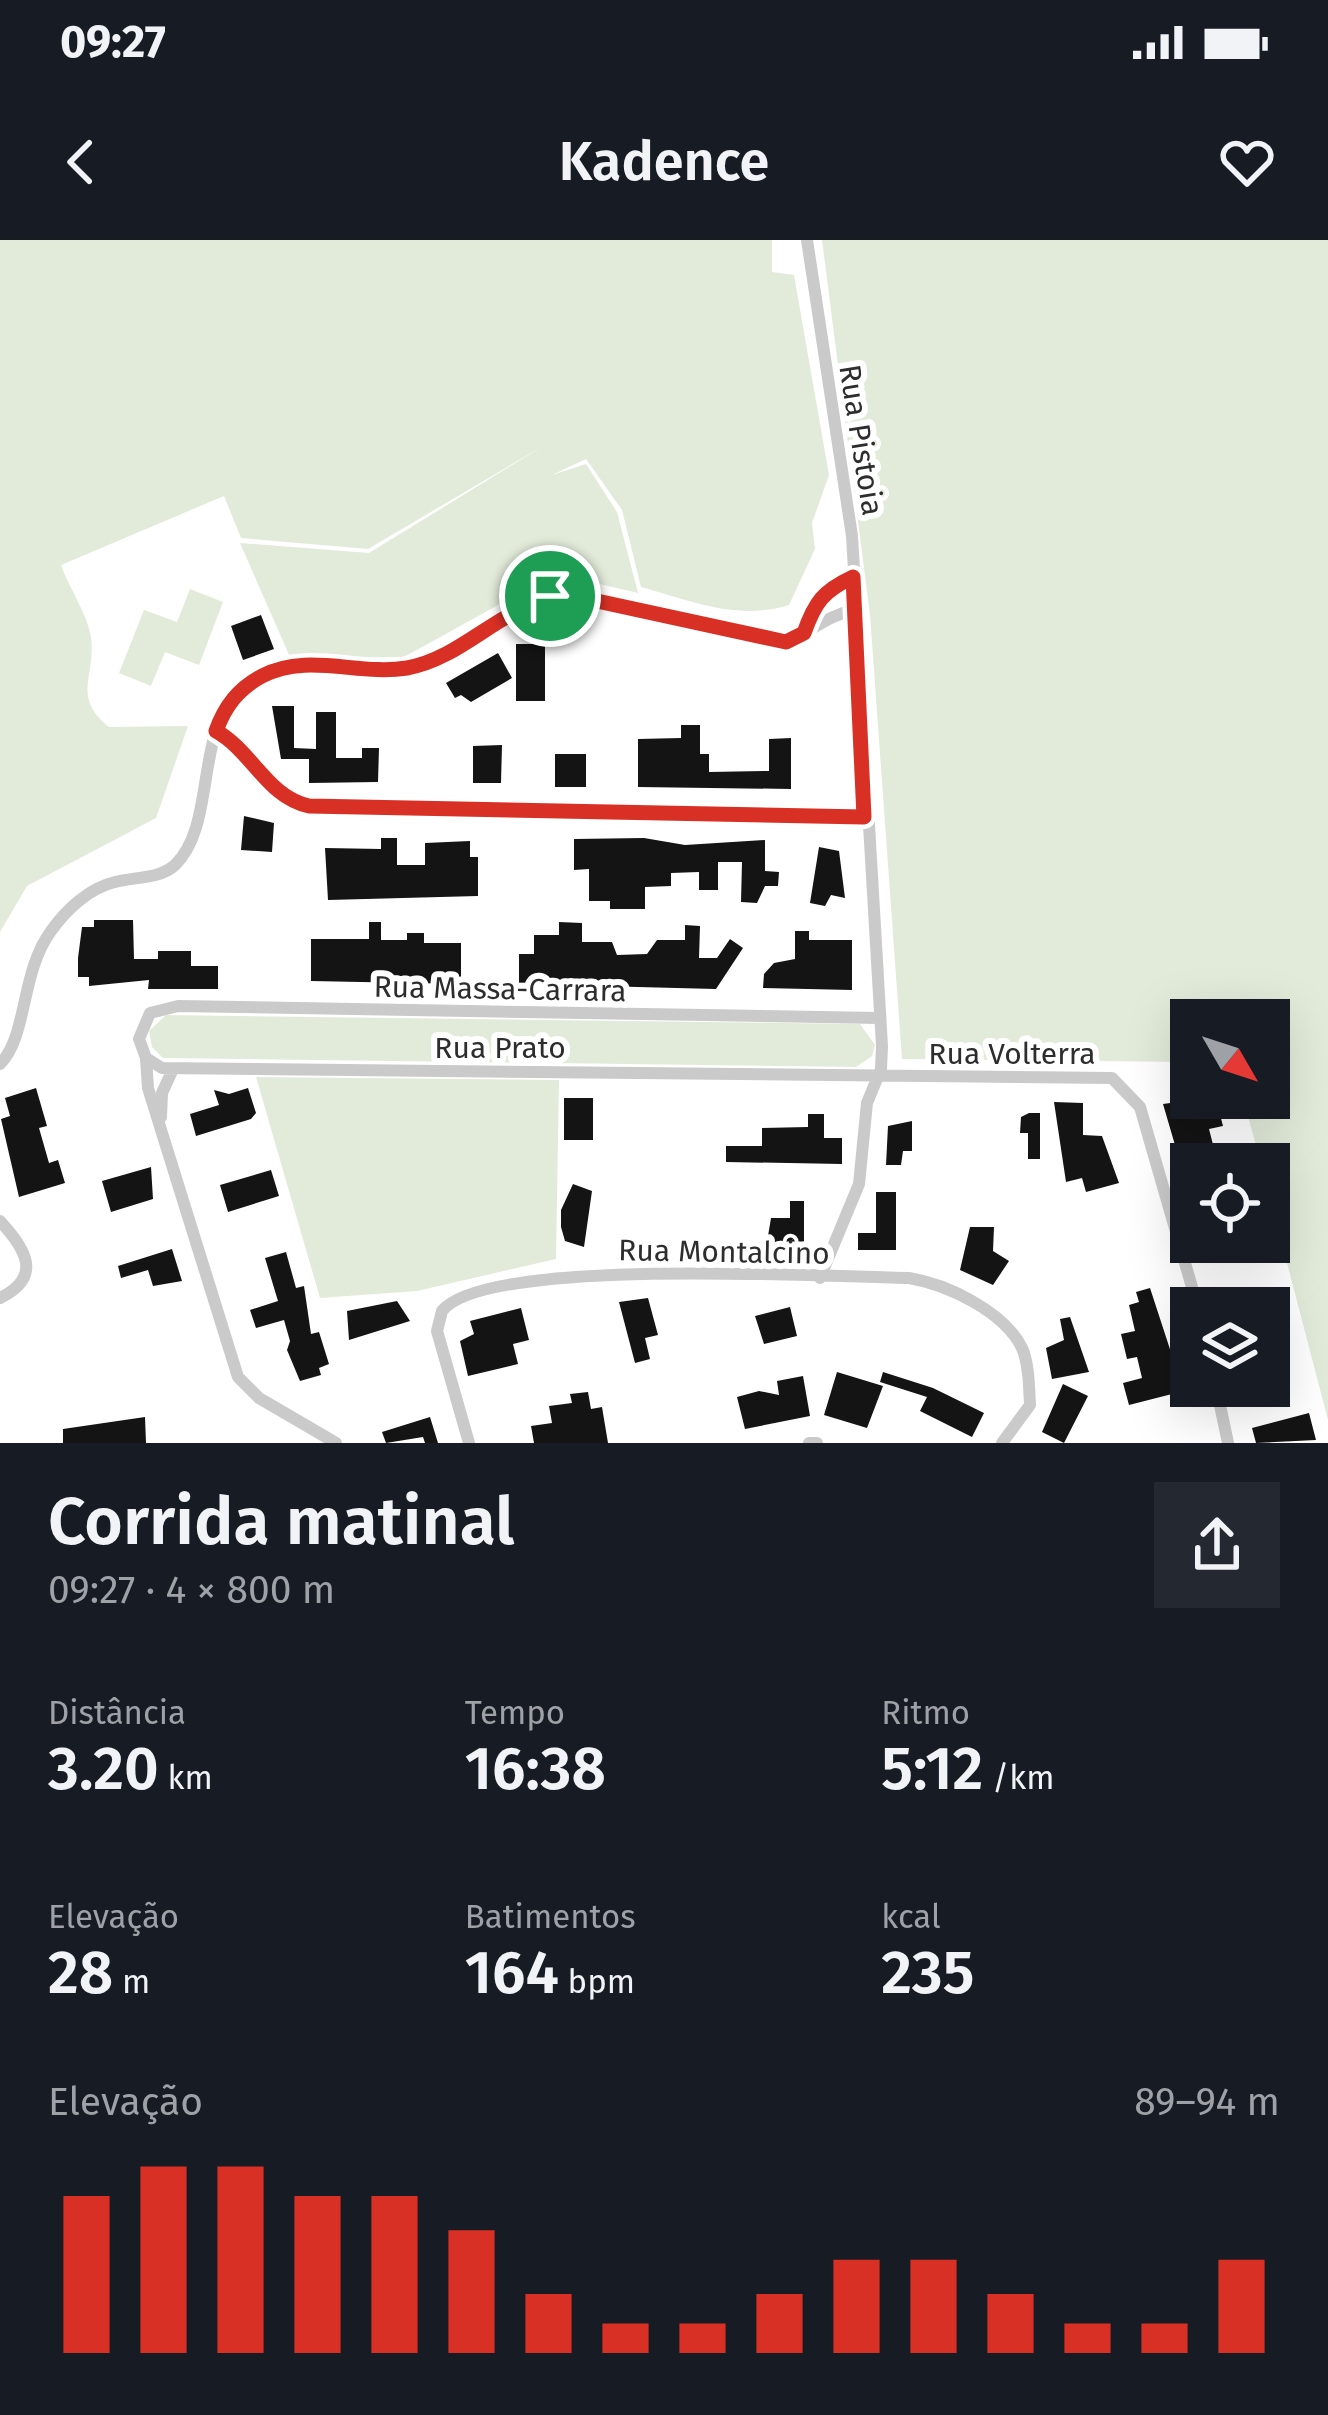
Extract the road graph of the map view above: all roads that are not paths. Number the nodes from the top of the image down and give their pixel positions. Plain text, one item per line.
1 (807, 240) edge
2 (853, 577) junction
3 (854, 610) junction
4 (804, 633) junction
5 (216, 731) junction
6 (864, 817) junction
7 (879, 1018) junction
8 (146, 1058) junction
9 (0, 1064) edge
10 (173, 1069) junction
11 (877, 1078) junction
12 (161, 1118) junction
13 (0, 1221) edge
14 (820, 1278) junction
15 (1192, 1287) edge
16 (0, 1298) edge
17 (1220, 1407) edge
18 (318, 1437) edge
19 (336, 1443) edge
20 (469, 1443) edge
21 (1002, 1443) edge
22 (1228, 1443) edge

1 - 2 street, Rua Pistoia
2 - 3 street, Rua Pistoia
2 - 4 street
3 - 4 street
3 - 6 street, Rua Pistoia
4 - 5 street
5 - 6 street
5 - 9 street
6 - 7 street, Rua Pistoia
7 - 8 street, Rua Massa-Carrara
7 - 11 street, Rua Pistoia
8 - 10 street, Rua Prato
8 - 12 street
10 - 11 street, Rua Prato
10 - 12 street
11 - 14 street, Rua Pistoia
11 - 15 street, Rua Volterra
12 - 18 street
13 - 16 street
14 - 20 street, Rua Montalcino
14 - 21 street, Rua Montalcino
17 - 22 street
18 - 19 street

